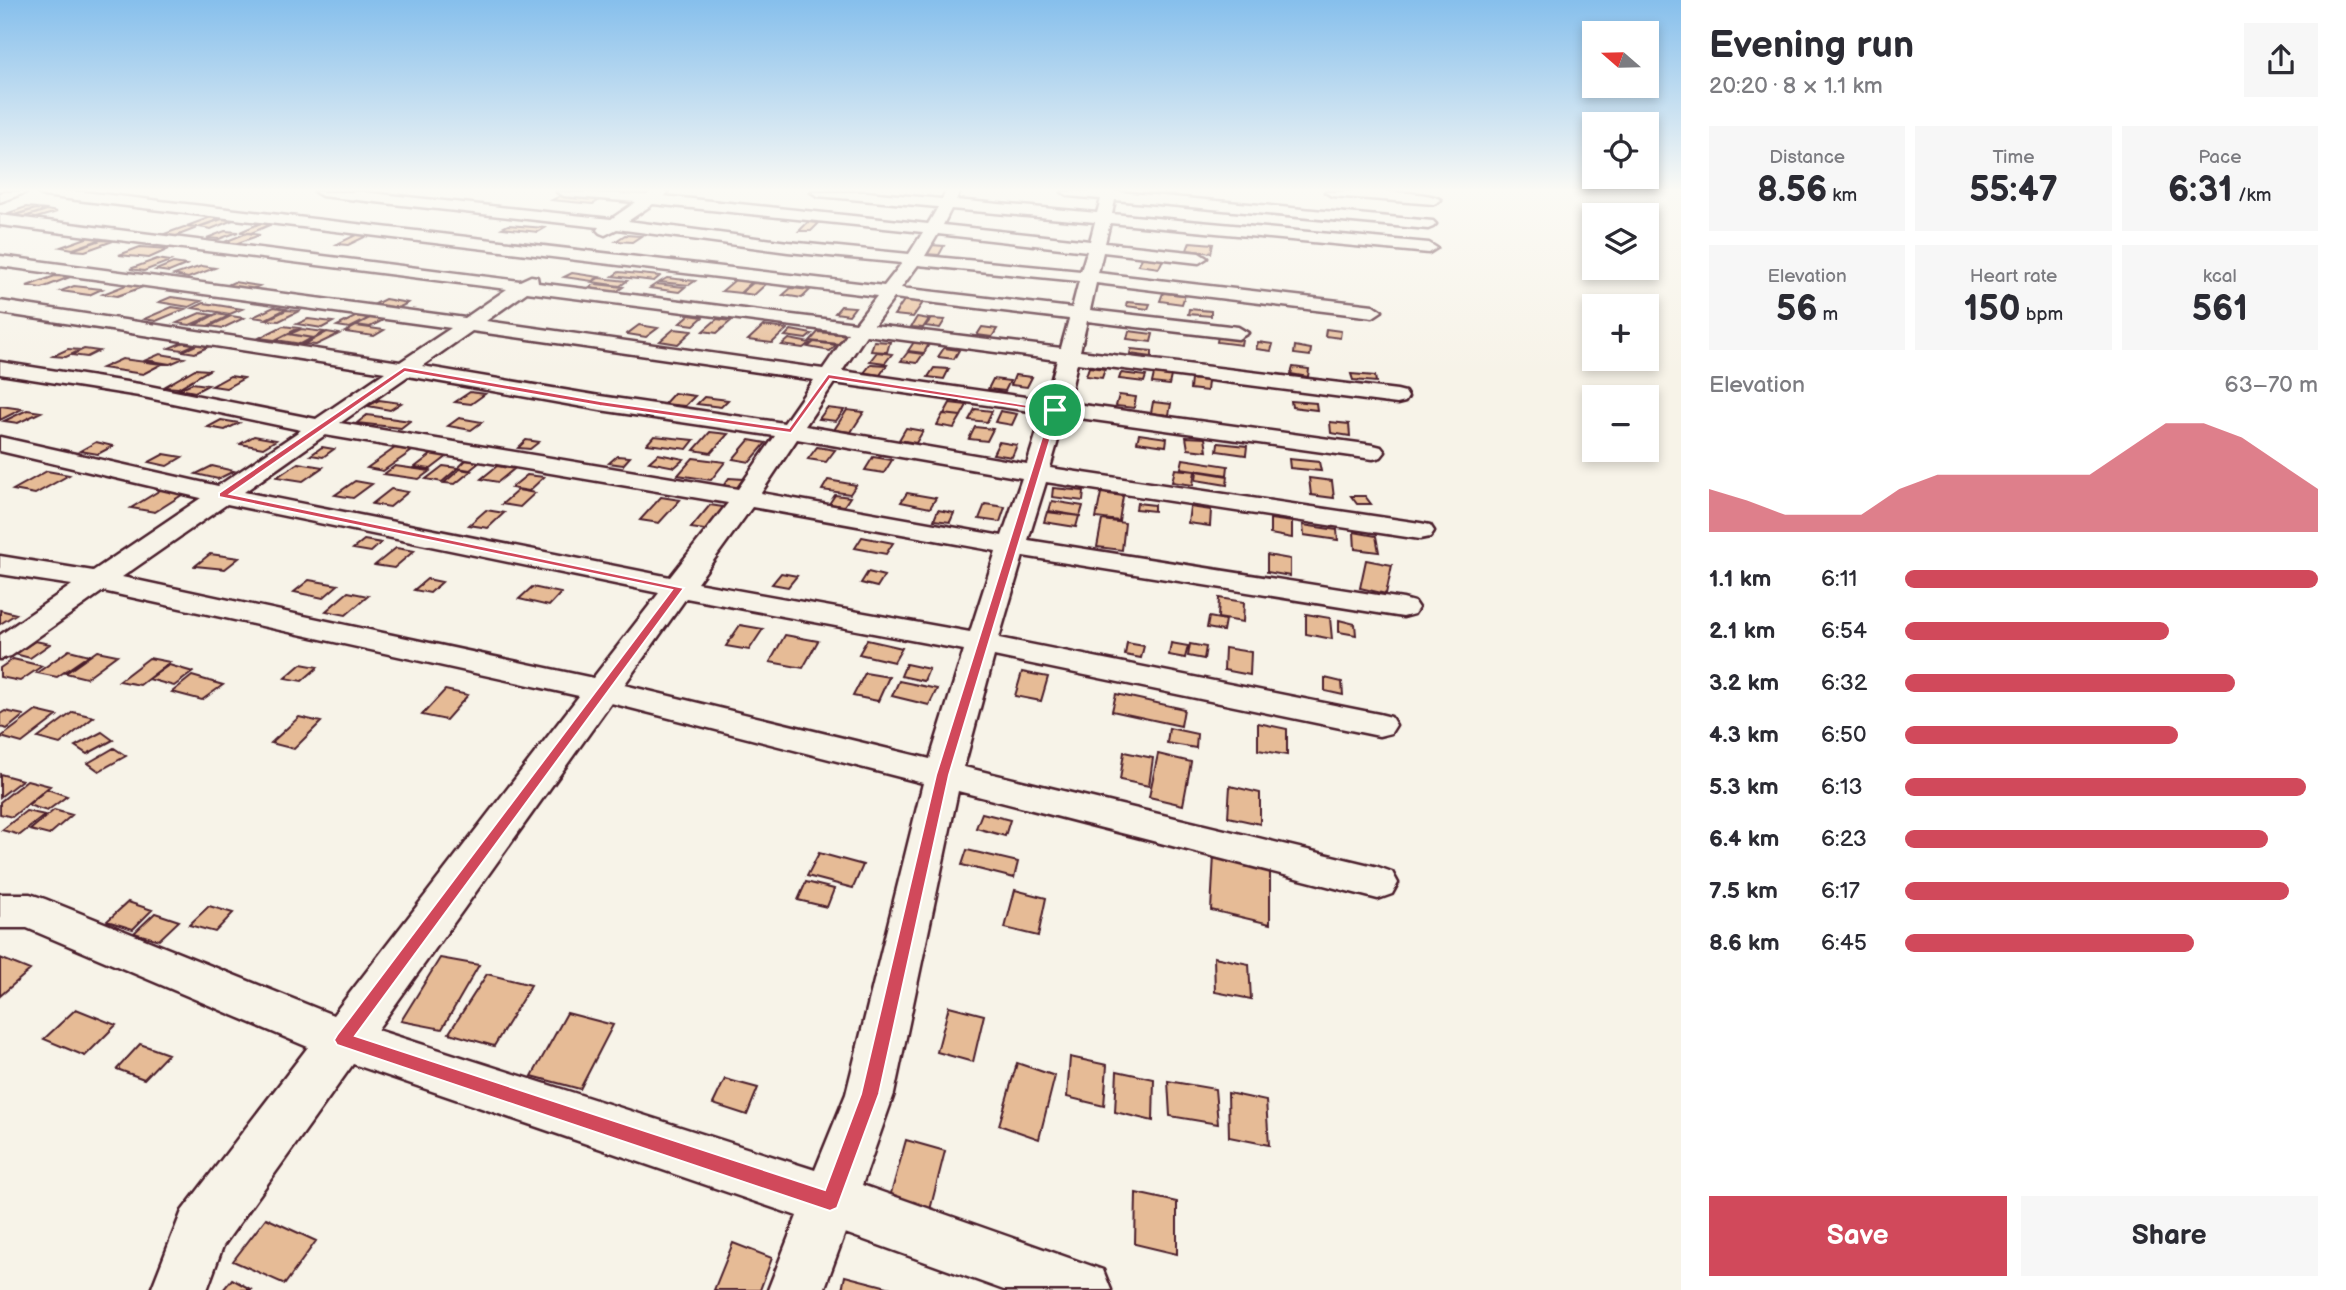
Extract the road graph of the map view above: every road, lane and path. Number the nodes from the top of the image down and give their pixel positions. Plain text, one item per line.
1 (263, 252) edge
2 (573, 252) edge
3 (575, 252) edge
4 (838, 252) edge
5 (918, 252) edge
6 (956, 252) edge
7 (1094, 252) edge
8 (1181, 252) edge
9 (1185, 252) edge
10 (4, 254) edge
11 (1199, 258) dead end
12 (913, 260) junction
13 (524, 285) junction
14 (888, 293) junction
15 (0, 307) edge
16 (1373, 311) dead end
17 (1078, 314) junction
18 (467, 325) junction
19 (862, 328) junction
20 (1238, 332) dead end
21 (1067, 356) junction
22 (0, 368) edge
23 (404, 369) junction
24 (828, 377) junction
25 (1397, 397) dead end
26 (1055, 410) junction
27 (320, 427) junction
28 (791, 431) junction
29 (0, 444) edge
30 (1373, 452) dead end
31 (1036, 473) junction
32 (222, 495) junction
33 (746, 498) junction
34 (1420, 531) dead end
35 (1012, 546) junction
36 (0, 565) edge
37 (98, 581) junction
38 (679, 588) junction
39 (1403, 608) dead end
40 (982, 644) junction
41 (0, 649) edge
42 (602, 690) junction
43 (1379, 725) dead end
44 (943, 775) junction
45 (1378, 883) dead end
46 (0, 911) edge
47 (343, 1040) junction
48 (830, 1201) junction
49 (179, 1290) edge
50 (796, 1290) edge
51 (1083, 1290) edge

1 - 13 street
2 - 13 street
3 - 14 street
4 - 12 street
5 - 12 street
6 - 12 street
7 - 17 street
8 - 11 street
9 - 16 street
10 - 18 street
12 - 14 street
13 - 18 street
13 - 19 street
14 - 17 street
14 - 19 street
15 - 23 street
17 - 20 street
17 - 21 street
18 - 23 street
18 - 24 street
19 - 21 street
19 - 24 street
21 - 25 street
21 - 26 street
22 - 27 street
23 - 27 street
23 - 28 street
24 - 26 street
24 - 28 street
26 - 30 street
26 - 31 street
27 - 32 street
27 - 33 street
28 - 31 street
28 - 33 street
29 - 32 street
31 - 34 street
31 - 35 street
32 - 37 street
32 - 38 street
33 - 35 street
33 - 38 street
35 - 39 street
35 - 40 street
36 - 37 street
37 - 41 street
37 - 42 street
38 - 40 street
38 - 42 street
40 - 43 street
40 - 44 street
42 - 44 street
42 - 47 street
44 - 45 street
44 - 48 street
46 - 47 street
47 - 48 street
47 - 49 street
48 - 50 street
48 - 51 street

